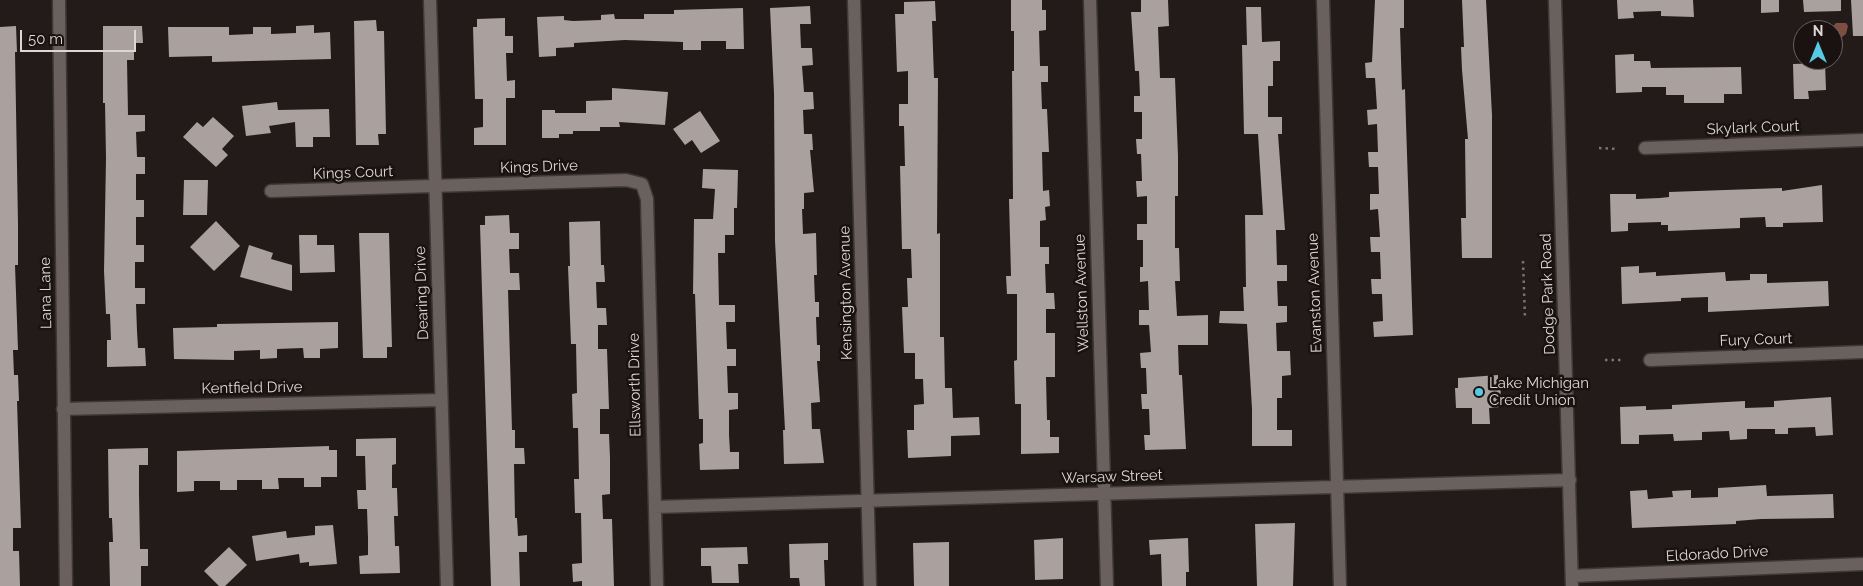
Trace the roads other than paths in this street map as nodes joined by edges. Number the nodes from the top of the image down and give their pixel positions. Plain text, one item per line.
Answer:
1 (59, 0) edge
2 (430, 0) edge
3 (854, 0) edge
4 (1090, 0) edge
5 (1322, 0) edge
6 (1555, 0) edge
7 (1863, 140) edge
8 (1645, 148) dead end
9 (642, 184) joint
10 (435, 187) junction
11 (271, 191) dead end
12 (1863, 352) edge
13 (1650, 360) dead end
14 (441, 400) junction
15 (64, 408) junction
16 (1570, 480) junction
17 (1337, 487) junction
18 (1104, 493) junction
19 (868, 501) junction
20 (655, 507) junction
21 (1863, 564) edge
22 (1572, 581) edge
23 (66, 586) edge
24 (446, 586) edge
25 (657, 586) edge
26 (870, 586) edge
27 (1106, 586) edge
28 (1340, 586) edge

1 - 15 street, Lana Lane
2 - 10 street, Dearing Drive
3 - 19 street, Kensington Avenue
4 - 18 street, Wellston Avenue
5 - 17 street, Evanston Avenue
6 - 16 street, Dodge Park Road
7 - 8 street, Skylark Court
9 - 10 street, Kings Drive
9 - 20 street, Ellsworth Drive
10 - 11 street, Kings Court
10 - 14 street, Dearing Drive
12 - 13 street, Fury Court
14 - 15 street, Kentfield Drive
14 - 24 street, Dearing Drive
15 - 23 street, Lana Lane
16 - 17 street, Warsaw Street
16 - 22 street, Dodge Park Road
17 - 18 street, Warsaw Street
17 - 28 street, Evanston Avenue
18 - 19 street, Warsaw Street
18 - 27 street, Wellston Avenue
19 - 20 street, Warsaw Street
19 - 26 street, Kensington Avenue
20 - 25 street, Ellsworth Drive
21 - 22 street, Eldorado Drive

